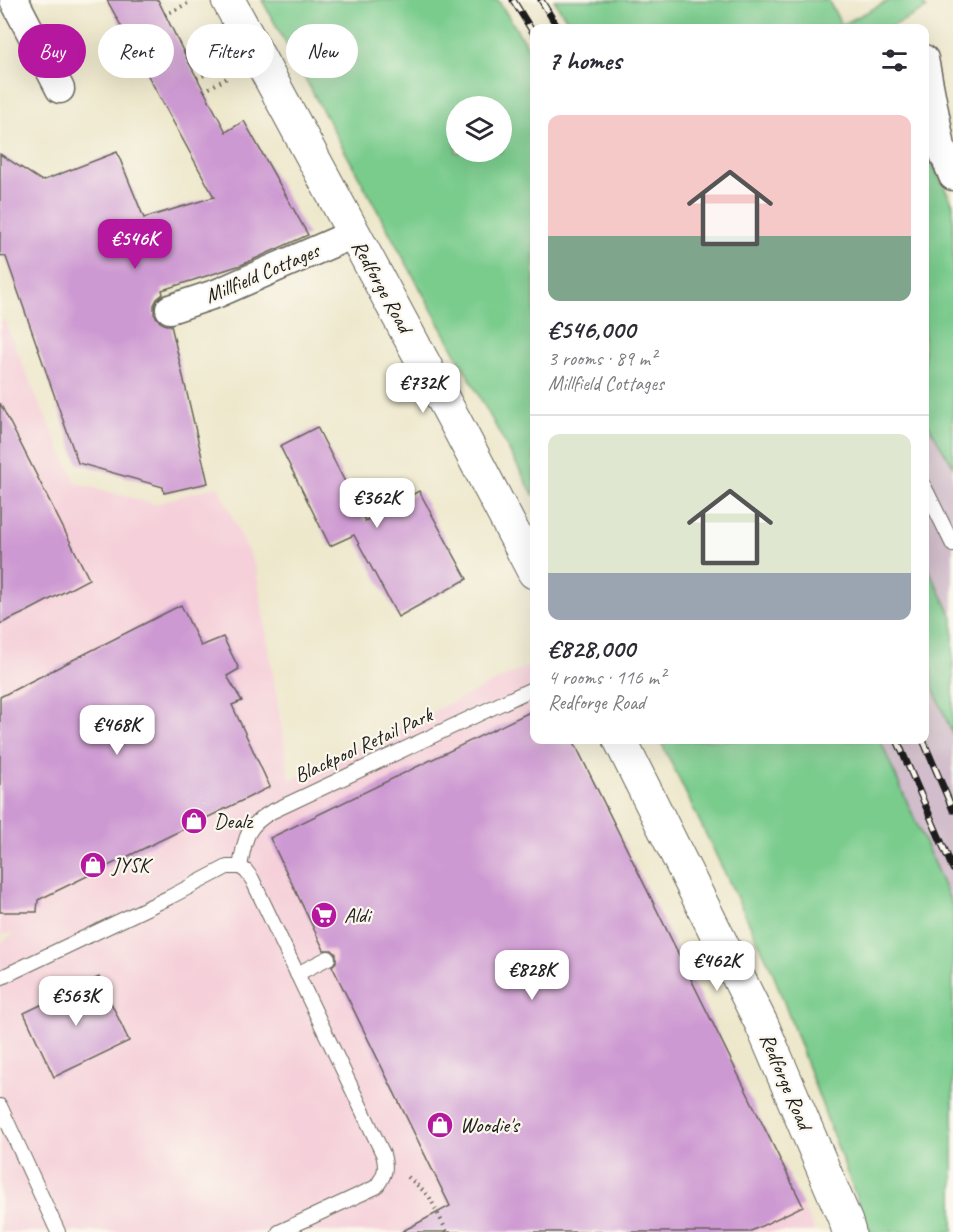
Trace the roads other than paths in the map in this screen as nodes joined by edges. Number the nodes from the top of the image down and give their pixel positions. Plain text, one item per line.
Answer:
1 (14, 0) edge
2 (228, 0) edge
3 (929, 85) edge
4 (60, 89) dead end
5 (953, 176) edge
6 (353, 234) junction
7 (170, 309) dead end
8 (929, 496) edge
9 (953, 546) edge
10 (530, 564) edge
11 (530, 690) edge
12 (622, 744) edge
13 (240, 867) junction
14 (328, 958) dead end
15 (297, 974) junction
16 (0, 978) edge
17 (0, 1106) edge
18 (58, 1232) edge
19 (279, 1232) edge
20 (849, 1232) edge

1 - 4 street
2 - 6 street, Redforge Road
3 - 5 street
6 - 7 street, Millfield Cottages
6 - 10 street, Redforge Road
8 - 9 lane
11 - 13 lane, Blackpool Retail Park
12 - 20 street, Redforge Road
13 - 15 lane
13 - 16 lane
14 - 15 lane
15 - 19 lane
17 - 18 lane

